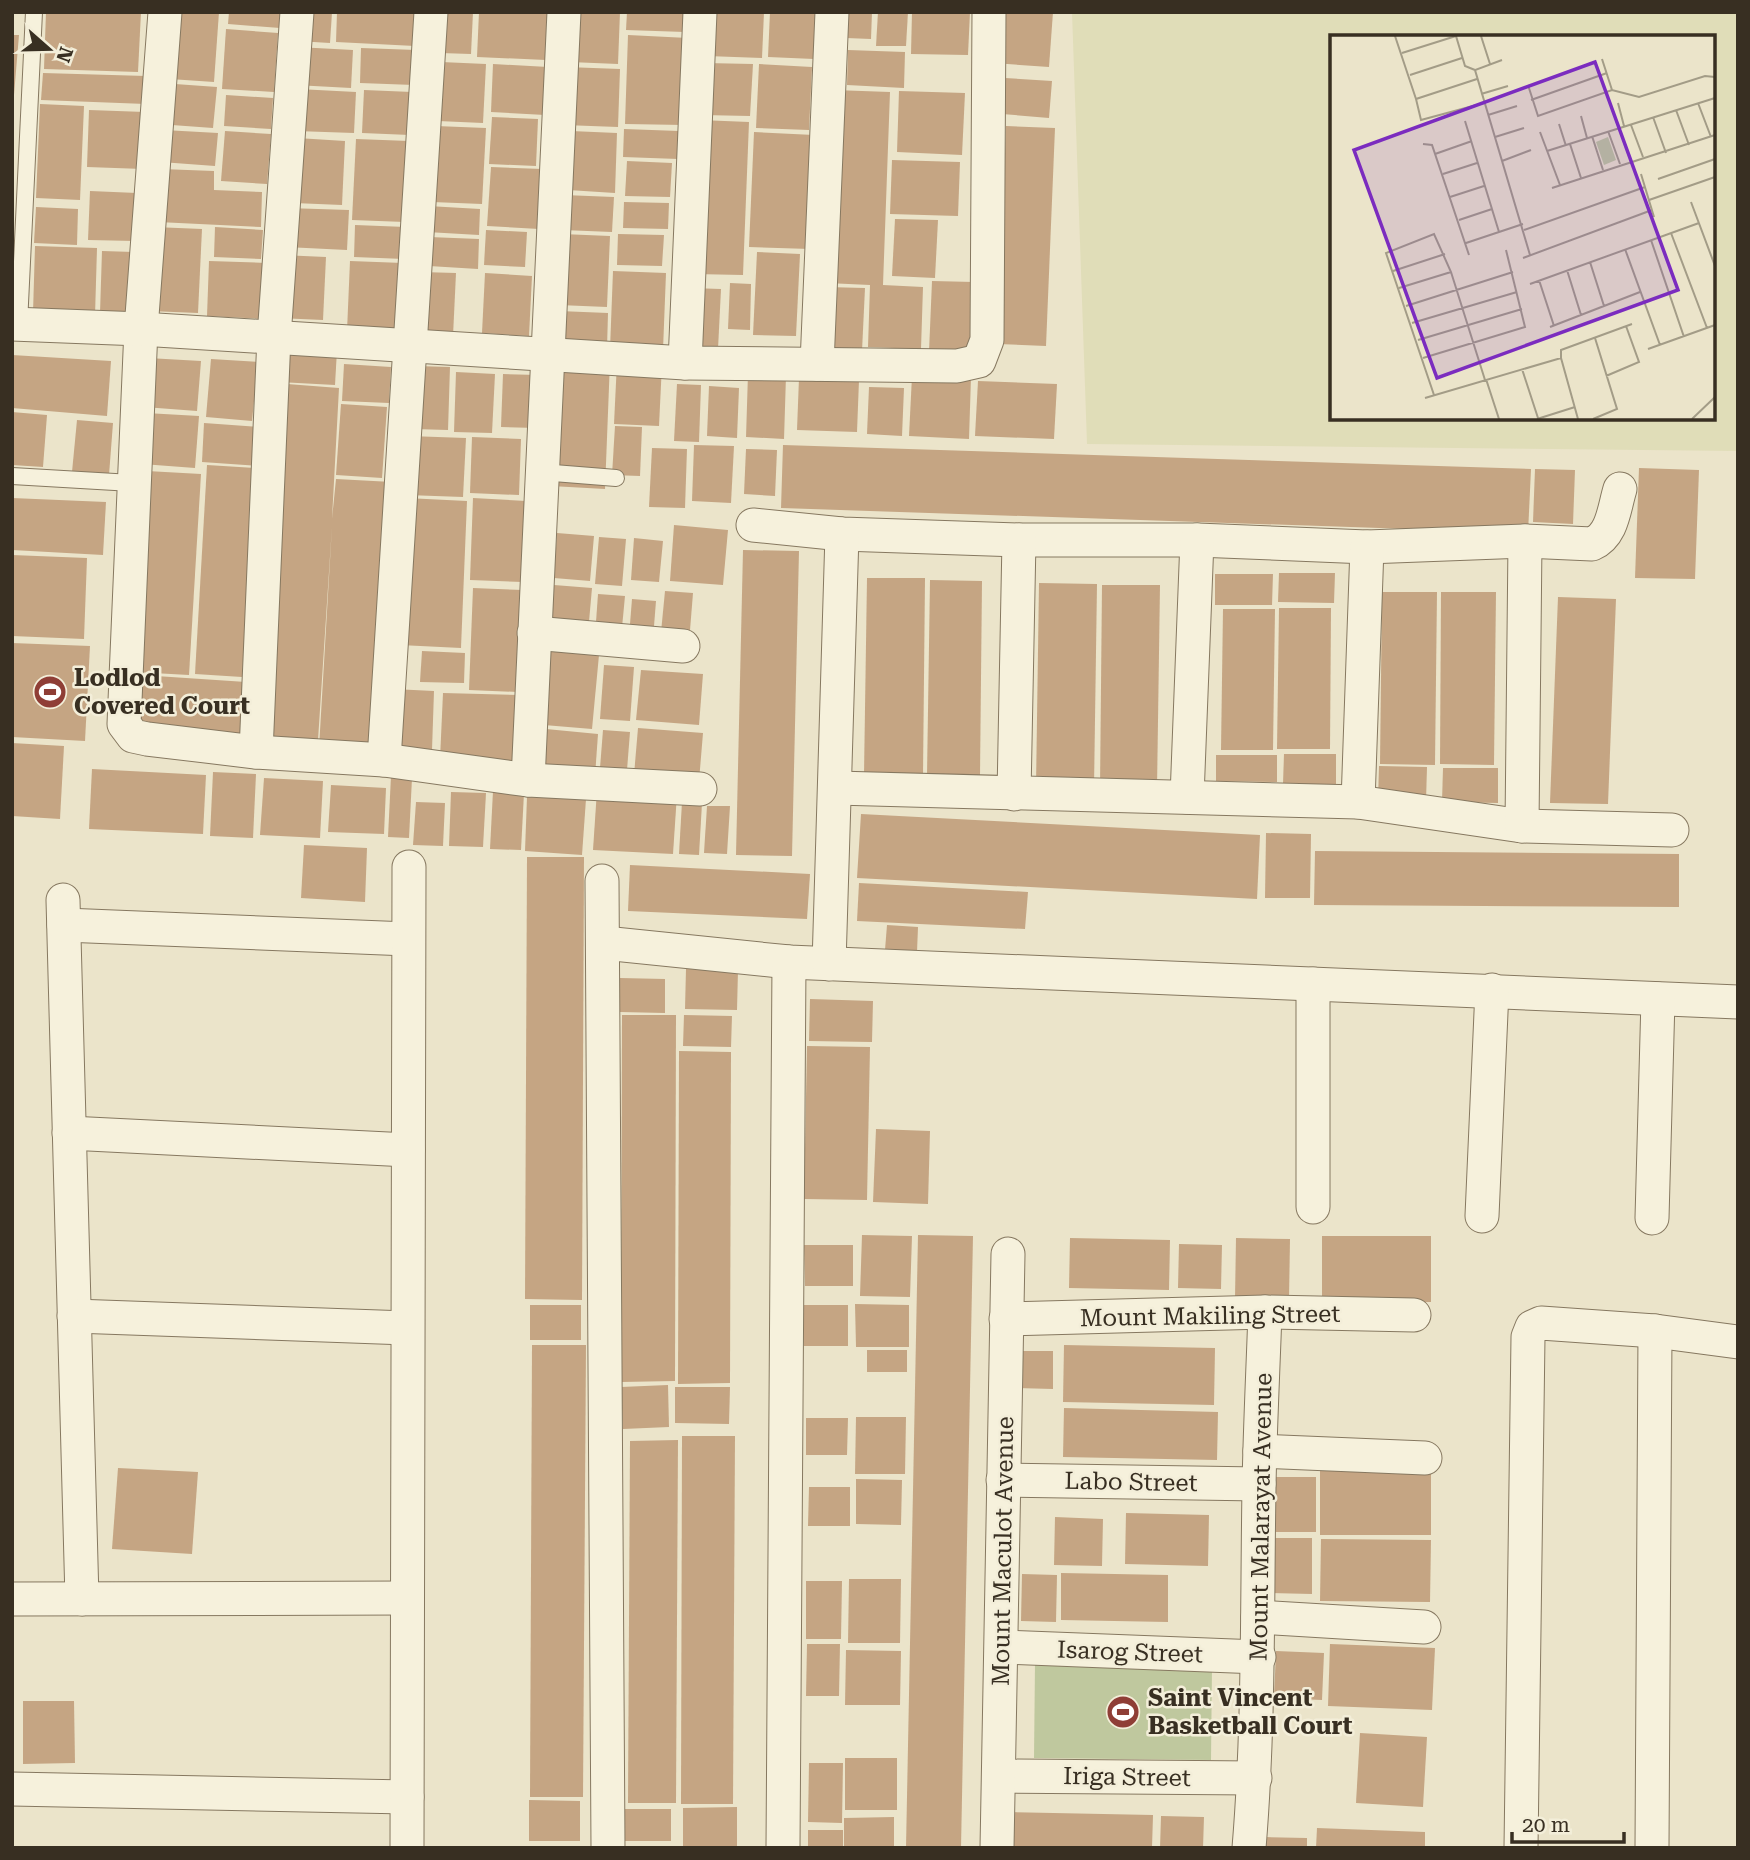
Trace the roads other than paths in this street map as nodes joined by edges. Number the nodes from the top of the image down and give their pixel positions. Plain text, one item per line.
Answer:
1 (34, 12) edge
2 (165, 12) edge
3 (297, 12) edge
4 (431, 12) edge
5 (564, 12) edge
6 (700, 12) edge
7 (832, 12) edge
8 (989, 12) edge
9 (16, 324) edge
10 (141, 329) junction
11 (274, 337) junction
12 (409, 346) junction
13 (547, 355) junction
14 (685, 363) junction
15 (817, 364) junction
16 (541, 472) junction
17 (12, 476) edge
18 (617, 478) dead end
19 (132, 483) junction
20 (1620, 489) dead end
21 (753, 525) dead end
22 (842, 534) junction
23 (1020, 540) junction
24 (1197, 540) junction
25 (1525, 541) junction
26 (1367, 547) junction
27 (534, 634) junction
28 (683, 646) dead end
29 (256, 752) junction
30 (383, 760) junction
31 (528, 780) junction
32 (836, 788) junction
33 (700, 789) dead end
34 (1014, 794) junction
35 (1187, 797) junction
36 (1358, 802) junction
37 (1522, 826) junction
38 (1672, 830) dead end
39 (409, 867) dead end
40 (602, 881) dead end
41 (408, 939) junction
42 (604, 943) junction
43 (789, 962) junction
44 (829, 964) junction
45 (1313, 984) junction
46 (1492, 990) junction
47 (1658, 999) junction
48 (1738, 1002) edge
49 (69, 1133) junction
50 (408, 1150) junction
51 (1313, 1207) dead end
52 (1482, 1216) dead end
53 (1652, 1217) dead end
54 (1008, 1254) dead end
55 (1265, 1312) junction
56 (1414, 1315) dead end
57 (74, 1316) junction
58 (1006, 1319) junction
59 (407, 1328) junction
60 (1655, 1331) junction
61 (1738, 1342) edge
62 (1260, 1451) junction
63 (1425, 1458) dead end
64 (1003, 1480) junction
65 (1259, 1485) junction
66 (407, 1598) junction
67 (12, 1599) edge
68 (82, 1599) junction
69 (1258, 1617) junction
70 (1424, 1627) dead end
71 (1002, 1647) junction
72 (1259, 1657) junction
73 (1000, 1776) junction
74 (1255, 1778) junction
75 (12, 1789) edge
76 (407, 1797) junction
77 (407, 1848) edge
78 (608, 1848) edge
79 (783, 1848) edge
80 (997, 1848) edge
81 (1249, 1848) edge
82 (1521, 1848) edge
83 (1652, 1848) edge

1 - 9 lane
2 - 10 street
3 - 11 street
4 - 12 street
5 - 13 street
6 - 14 street
7 - 15 street
8 - 15 street
9 - 10 street
10 - 11 street
10 - 19 street
11 - 12 street
11 - 29 street
12 - 13 street
12 - 30 street
13 - 14 street
13 - 16 street
14 - 15 street
16 - 18 lane
16 - 27 street
17 - 19 lane
19 - 29 street
20 - 25 street
21 - 22 street
22 - 23 street
22 - 32 street
23 - 24 street
23 - 34 street
24 - 26 street
24 - 35 street
25 - 26 street
25 - 37 street
26 - 36 street
27 - 28 street
27 - 31 street
29 - 30 street
30 - 31 street
31 - 33 street
32 - 34 street
32 - 44 street
34 - 35 street
35 - 36 street
36 - 37 street
37 - 38 street
39 - 41 street
40 - 42 street
41 - 49 street
41 - 50 street
42 - 43 street
42 - 78 street
43 - 44 street
43 - 79 street
44 - 45 street
45 - 46 street
45 - 51 street
46 - 47 street
46 - 52 street
47 - 48 street
47 - 53 street
49 - 50 street
49 - 57 street
50 - 59 street
54 - 58 street, Mount Maculot Avenue
55 - 56 street, Mount Makiling Street
55 - 58 street, Mount Makiling Street
55 - 62 street, Mount Malarayat Avenue
57 - 59 street
57 - 68 street
58 - 64 street, Mount Maculot Avenue
59 - 66 street
60 - 61 street
60 - 82 street
60 - 83 street
62 - 63 street
62 - 65 street, Mount Malarayat Avenue
64 - 65 street, Labo Street
64 - 71 street, Mount Maculot Avenue
65 - 69 street, Mount Malarayat Avenue
66 - 68 street
66 - 76 street
67 - 68 street
69 - 70 street
69 - 72 street, Mount Malarayat Avenue
71 - 72 street, Isarog Street
71 - 73 street, Mount Maculot Avenue
72 - 74 street, Mount Malarayat Avenue
73 - 74 street, Iriga Street
73 - 80 street, Mount Maculot Avenue
74 - 81 street, Mount Malarayat Avenue
75 - 76 street
76 - 77 street

